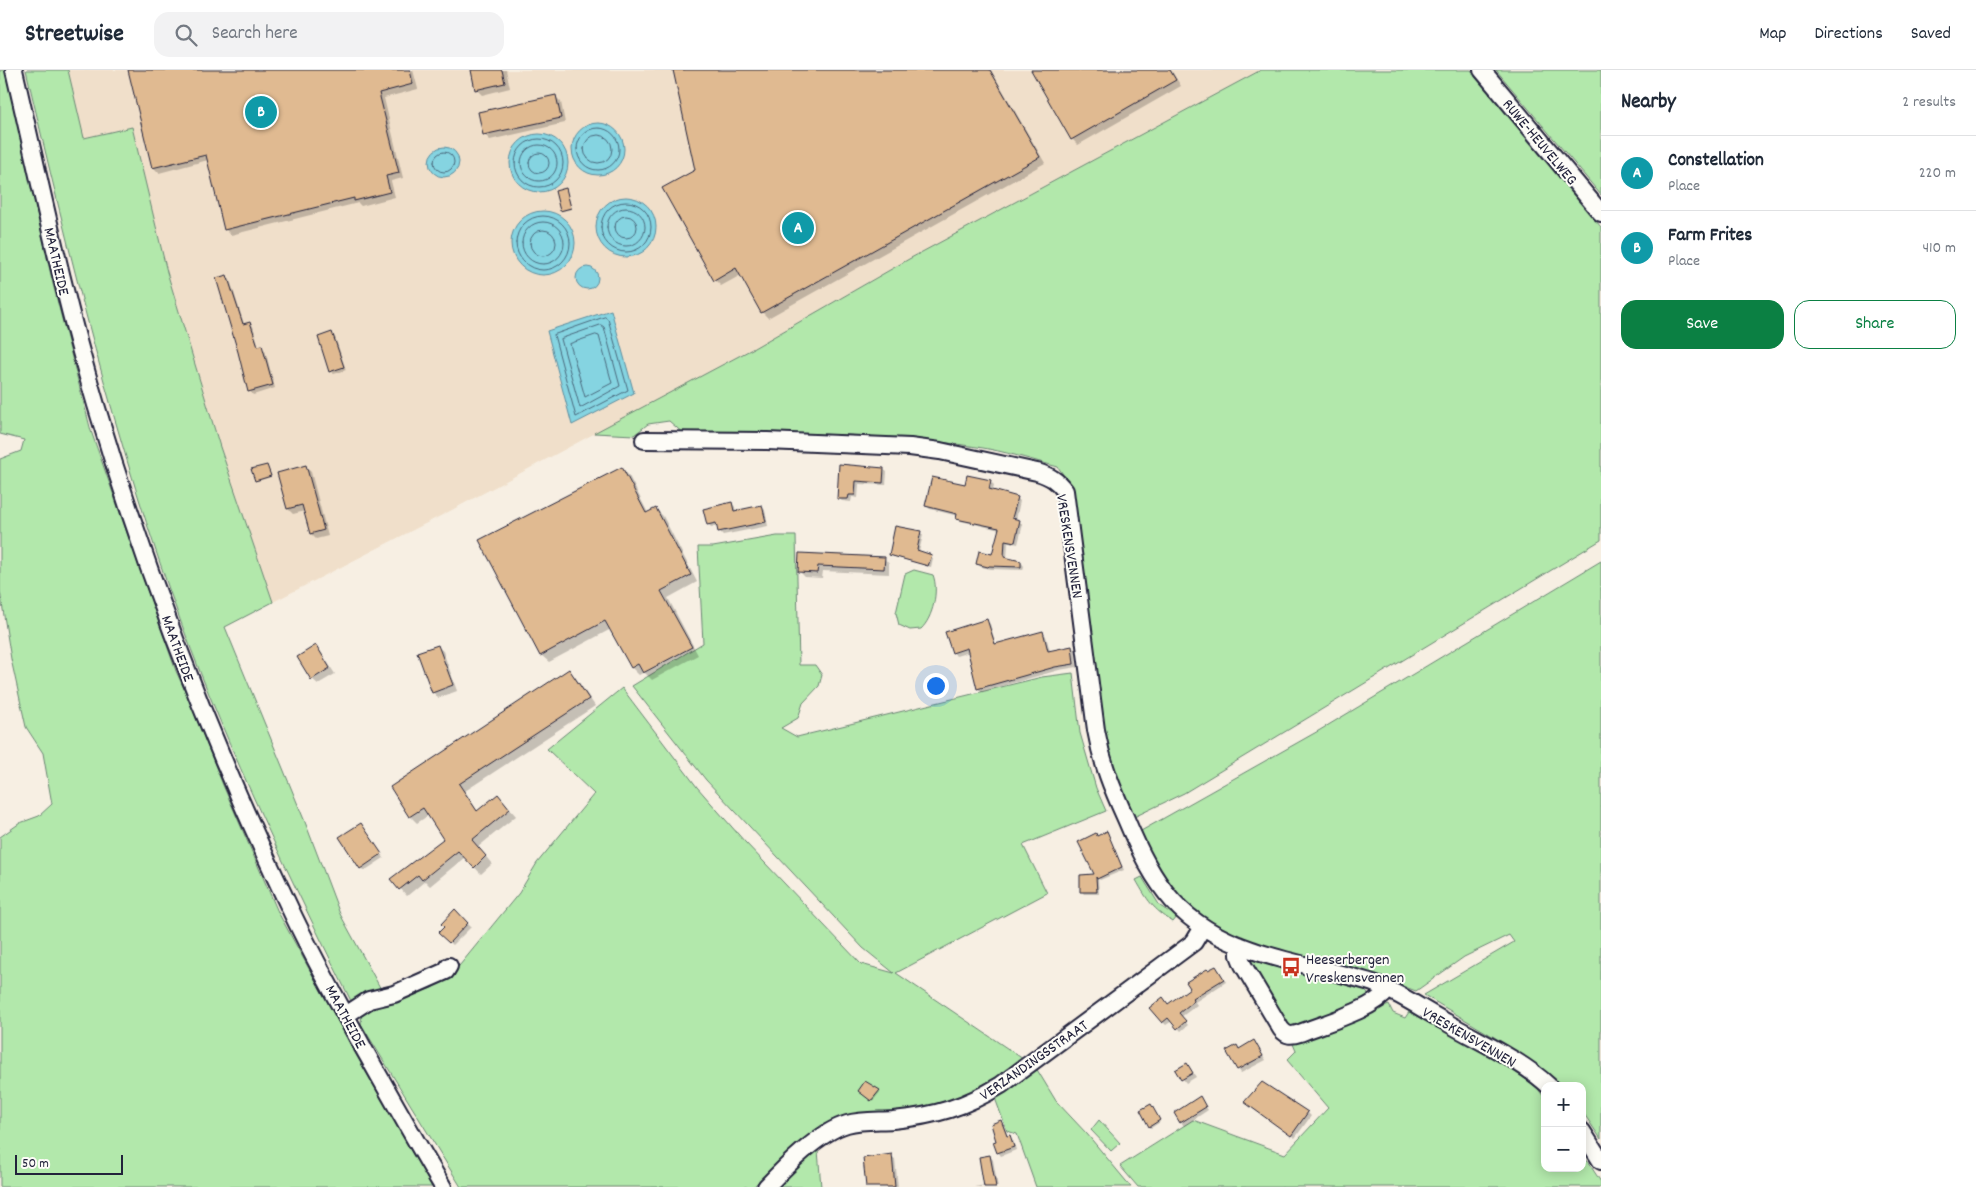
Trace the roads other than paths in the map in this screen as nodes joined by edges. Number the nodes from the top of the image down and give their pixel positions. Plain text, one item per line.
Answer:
1 (14, 70) edge
2 (1482, 70) edge
3 (1601, 213) edge
4 (644, 440) dead end
5 (1203, 927) junction
6 (1239, 945) junction
7 (449, 966) dead end
8 (1388, 990) junction
9 (346, 1015) junction
10 (1543, 1082) edge
11 (1586, 1137) edge
12 (1601, 1161) edge
13 (444, 1187) edge
14 (766, 1187) edge

1 - 9 street, MAATHEIDE
2 - 3 street, RUWE-HEUVELWEG
4 - 5 street, VRESKENSVENNEN
5 - 6 street, VRESKENSVENNEN
5 - 14 street, VERZANDINGSSTRAAT
6 - 8 street, VRESKENSVENNEN
6 - 8 street
7 - 9 street
8 - 10 street, VRESKENSVENNEN
9 - 13 street, MAATHEIDE
11 - 12 street

